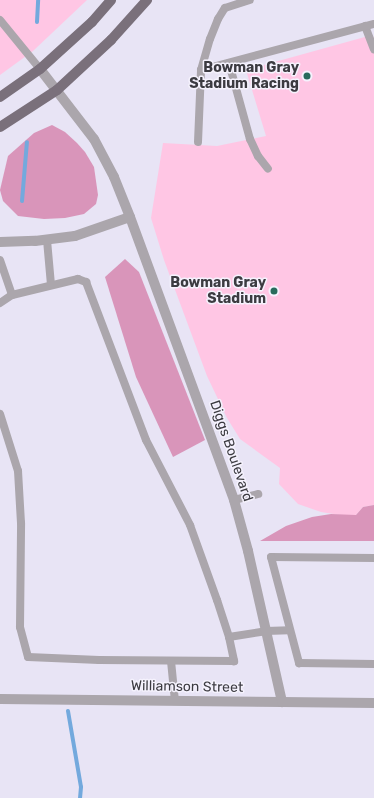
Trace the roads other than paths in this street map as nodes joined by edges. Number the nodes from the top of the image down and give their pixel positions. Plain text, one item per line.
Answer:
1 (111, 0) edge
2 (147, 0) edge
3 (250, 0) edge
4 (0, 20) edge
5 (371, 23) edge
6 (374, 49) edge
7 (229, 63) junction
8 (40, 69) junction
9 (201, 70) junction
10 (57, 90) junction
11 (0, 97) edge
12 (0, 127) edge
13 (198, 142) dead end
14 (268, 169) dead end
15 (130, 217) junction
16 (47, 240) junction
17 (0, 242) edge
18 (0, 260) edge
19 (51, 285) junction
20 (12, 294) junction
21 (0, 303) edge
22 (0, 414) edge
23 (258, 494) dead end
24 (234, 500) junction
25 (374, 558) edge
26 (289, 630) junction
27 (266, 631) junction
28 (229, 637) junction
29 (171, 661) junction
30 (374, 664) edge
31 (0, 699) edge
32 (176, 701) junction
33 (282, 702) junction
34 (374, 703) edge

1 - 8 main road
2 - 10 main road
3 - 9 lane
4 - 8 lane
5 - 6 lane
5 - 7 lane
7 - 9 lane
7 - 14 lane
8 - 10 street, Diggs Boulevard
8 - 11 main road
9 - 13 lane
10 - 12 main road
10 - 15 street, Diggs Boulevard
15 - 16 street
15 - 24 street, Diggs Boulevard
16 - 17 street
16 - 19 lane
18 - 20 lane
19 - 20 lane
19 - 28 lane
20 - 21 lane
22 - 29 lane
23 - 24 lane
24 - 27 street, Diggs Boulevard
25 - 26 lane
26 - 27 lane
26 - 30 lane
27 - 28 lane
27 - 33 street, Diggs Boulevard
28 - 29 lane
29 - 32 lane
31 - 32 street, Williamson Street
32 - 33 street, Williamson Street
33 - 34 street, Williamson Street

